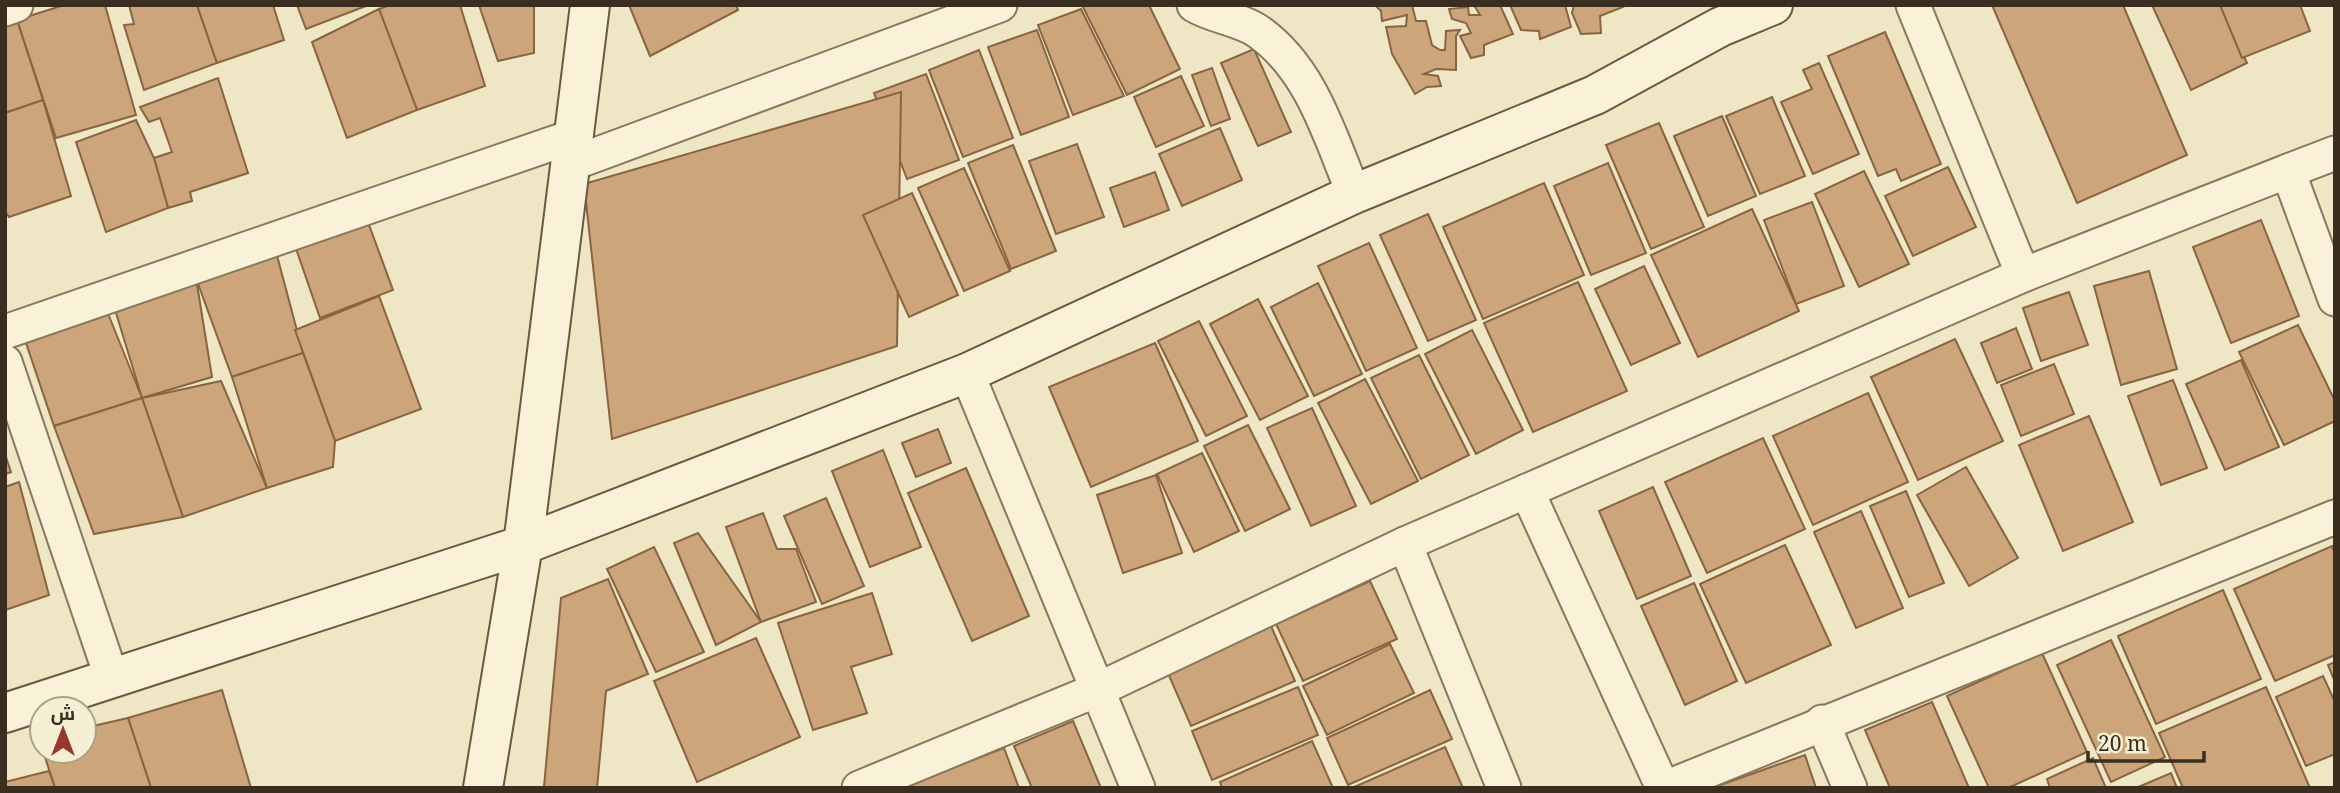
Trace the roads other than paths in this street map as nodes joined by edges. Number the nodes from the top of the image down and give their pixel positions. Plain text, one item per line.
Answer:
1 (16, 5) edge
2 (590, 5) edge
3 (1000, 5) edge
4 (1194, 5) edge
5 (1773, 5) edge
6 (1913, 5) edge
7 (5, 9) edge
8 (572, 150) junction
9 (2335, 153) edge
10 (2288, 170) junction
11 (1354, 194) junction
12 (2022, 275) junction
13 (2335, 299) edge
14 (5, 332) edge
15 (5, 362) edge
16 (967, 373) junction
17 (1527, 491) junction
18 (2335, 517) edge
19 (1405, 544) junction
20 (523, 545) junction
21 (112, 680) junction
22 (1097, 690) junction
23 (5, 713) edge
24 (1822, 722) junction
25 (483, 788) edge
26 (859, 788) edge
27 (1138, 788) edge
28 (1504, 788) edge
29 (1664, 788) edge
30 (1850, 788) edge

1 - 7 street
2 - 8 street
3 - 8 street
4 - 11 street
5 - 11 street
6 - 12 street
8 - 14 street
8 - 20 street
9 - 10 street
10 - 12 street
10 - 13 street
11 - 16 street
12 - 17 street
15 - 21 street
16 - 20 street
16 - 22 street
17 - 19 street
17 - 29 street
18 - 24 street
19 - 22 street
19 - 28 street
20 - 21 street
20 - 25 street
21 - 23 street
22 - 26 street
22 - 27 street
24 - 29 street
24 - 30 street

